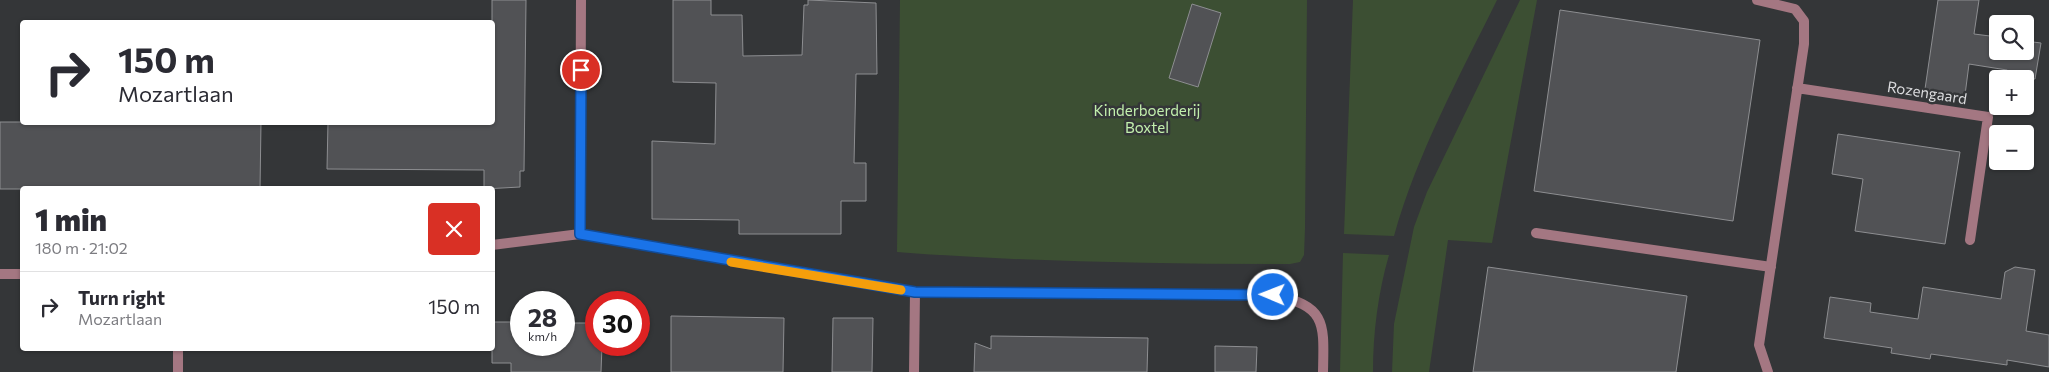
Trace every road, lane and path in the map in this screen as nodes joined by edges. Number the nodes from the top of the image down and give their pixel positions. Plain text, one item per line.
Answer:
1 (581, 0) edge
2 (1757, 0) edge
3 (1797, 88) junction
4 (1536, 233) dead end
5 (580, 234) junction
6 (1970, 240) dead end
7 (495, 245) edge
8 (1771, 267) junction
9 (0, 274) edge
10 (20, 274) edge
11 (915, 292) junction
12 (178, 351) edge
13 (178, 372) edge
14 (914, 372) edge
15 (1323, 372) edge
16 (1768, 372) edge

1 - 5 street
2 - 3 street
3 - 6 street, Rozengaard
3 - 8 street
4 - 8 street
5 - 7 street
5 - 11 street
8 - 16 street
9 - 10 street
11 - 14 street
11 - 15 street
12 - 13 street

